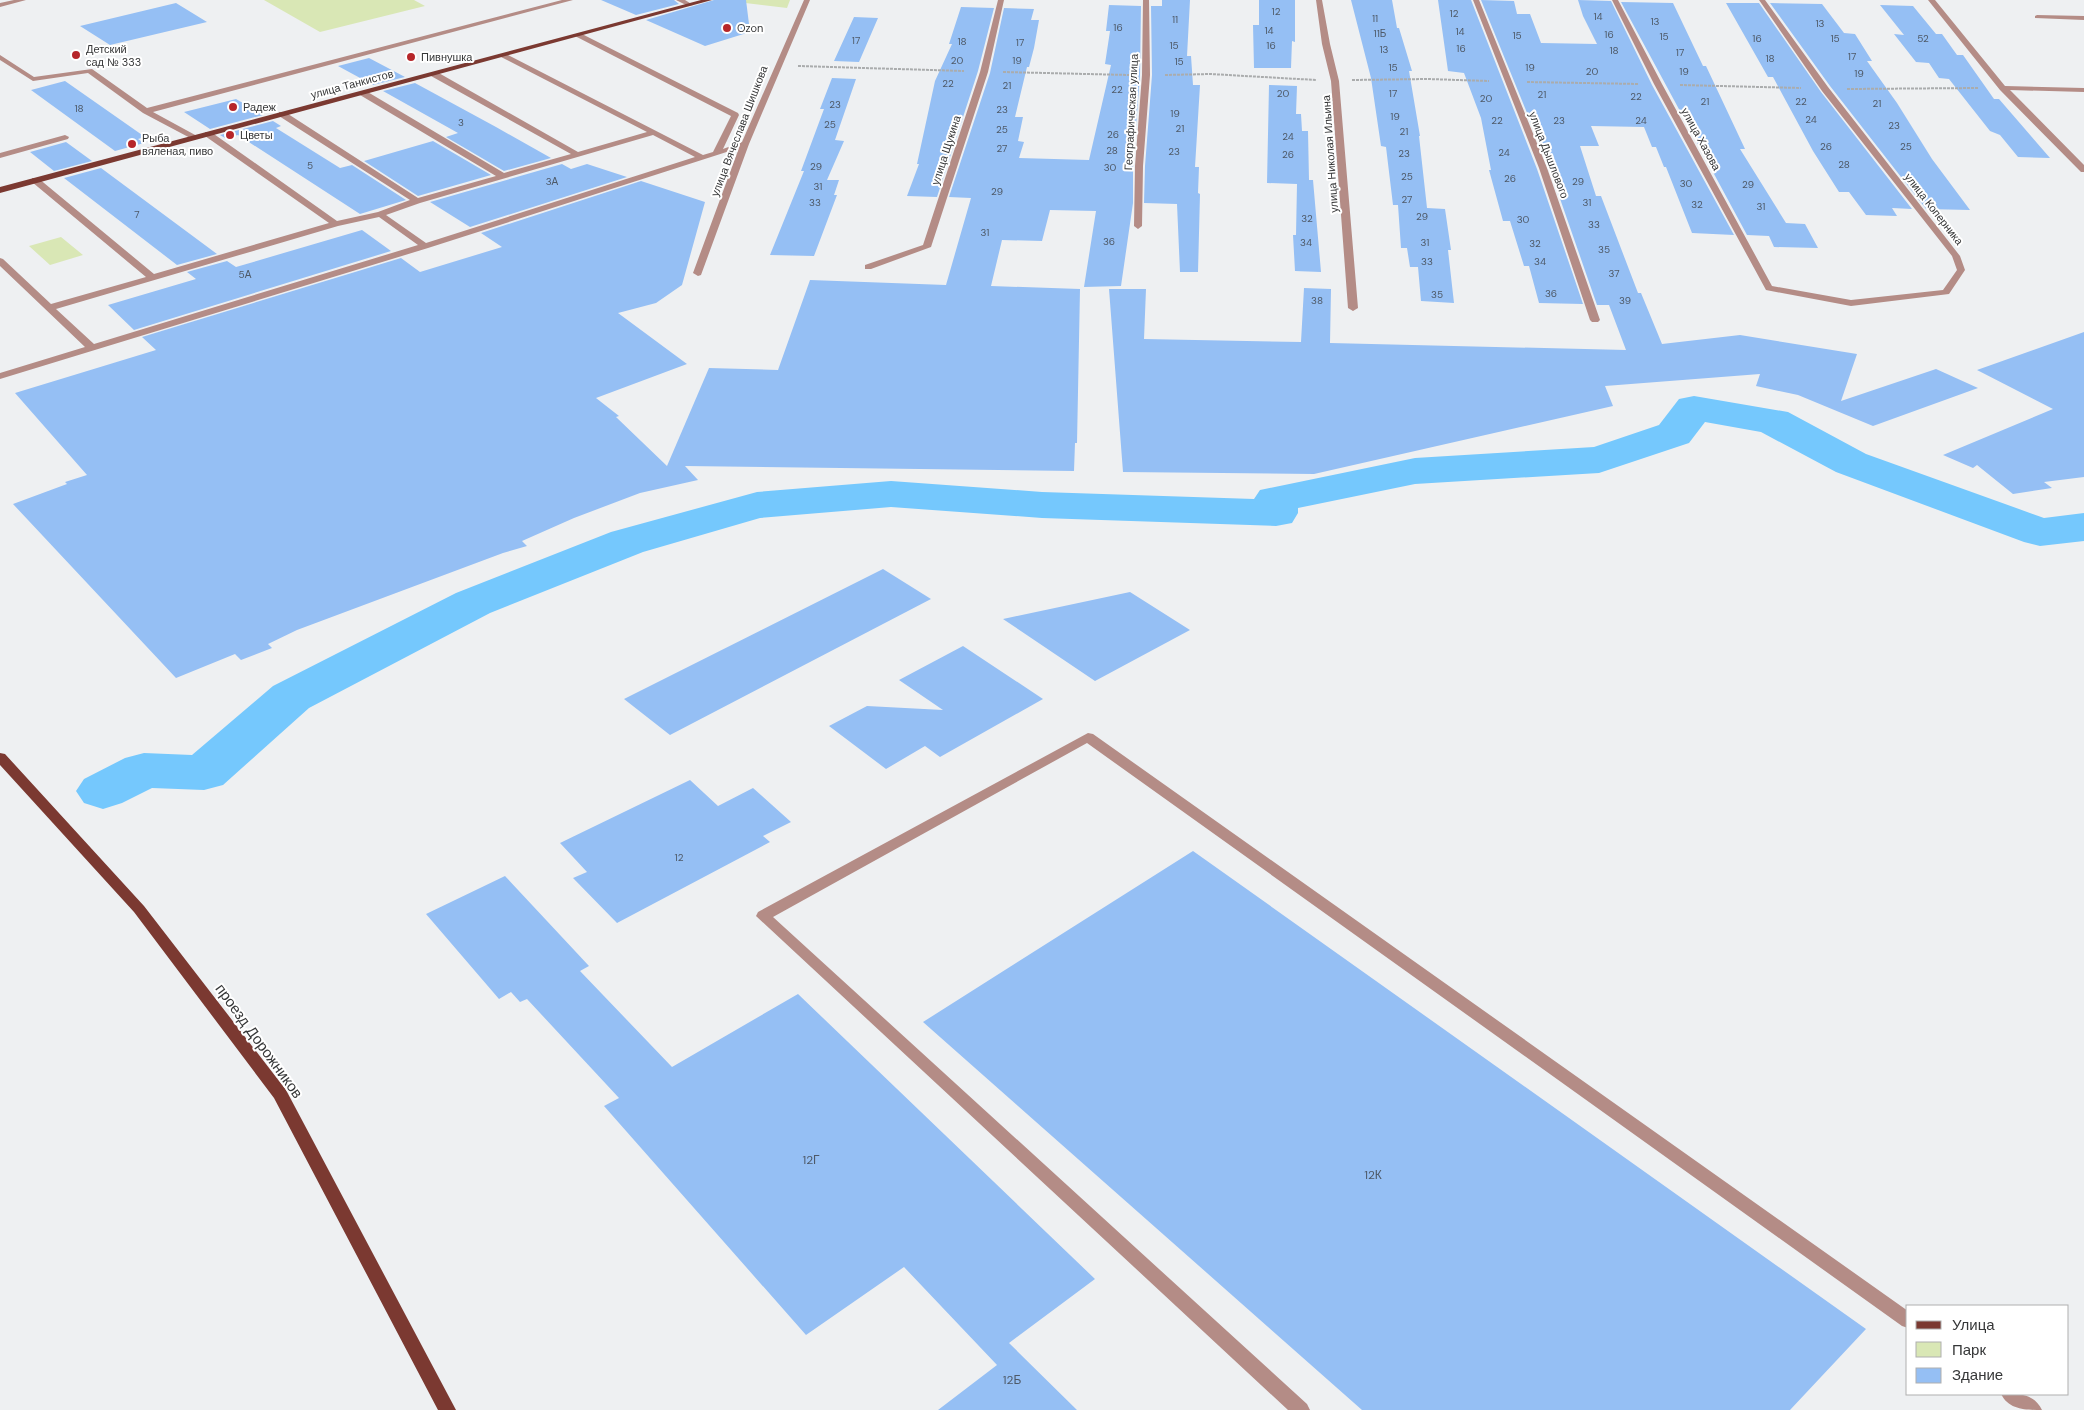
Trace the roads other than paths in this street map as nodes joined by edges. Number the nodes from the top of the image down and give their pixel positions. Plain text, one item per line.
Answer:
1 (23, 0) edge
2 (570, 0) edge
3 (679, 0) edge
4 (709, 0) edge
5 (807, 0) edge
6 (1001, 0) edge
7 (1146, 0) edge
8 (1319, 0) edge
9 (1476, 0) edge
10 (1615, 0) edge
11 (1762, 0) edge
12 (1931, 0) edge
13 (0, 5) edge
14 (690, 5) junction
15 (2037, 17) dead end
16 (2084, 18) edge
17 (577, 35) junction
18 (504, 55) junction
19 (0, 57) edge
20 (434, 74) junction
21 (2003, 88) junction
22 (2084, 90) edge
23 (363, 93) junction
24 (146, 111) junction
25 (282, 114) junction
26 (653, 133) junction
27 (208, 134) junction
28 (65, 137) dead end
29 (194, 138) junction
30 (745, 144) junction
31 (717, 152) junction
32 (576, 154) junction
33 (0, 156) edge
34 (701, 157) junction
35 (2084, 170) edge
36 (503, 176) junction
37 (35, 180) junction
38 (0, 190) edge
39 (417, 201) junction
40 (380, 214) junction
41 (336, 224) junction
42 (1138, 226) dead end
43 (425, 246) junction
44 (0, 262) edge
45 (868, 267) dead end
46 (698, 273) dead end
47 (152, 277) junction
48 (1769, 288) joint
49 (49, 308) junction
50 (1353, 308) dead end
51 (1595, 320) dead end
52 (92, 348) junction
53 (0, 376) edge
54 (0, 757) edge
55 (1906, 1320) edge
56 (2011, 1395) edge
57 (447, 1410) edge
58 (1301, 1410) edge
59 (2033, 1410) edge

1 - 13 street
2 - 24 street
3 - 14 street
4 - 14 main road, улица Танкистов
5 - 30 street, улица Вячеслава Шишкова
6 - 45 street, улица Щукина
7 - 42 street, Географическая улица
8 - 50 street, улица Николая Ильина
9 - 51 street, улица Дышлового
10 - 48 street, улица Хазова
11 - 48 street, улица Коперника
12 - 21 street
14 - 17 main road, улица Танкистов
15 - 16 street
17 - 18 main road, улица Танкистов
17 - 31 street
18 - 20 main road, улица Танкистов
18 - 26 street
19 - 24 street
20 - 23 main road, улица Танкистов
20 - 32 street
21 - 22 street
21 - 35 street
23 - 25 main road, улица Танкистов
23 - 36 street
24 - 29 street
25 - 27 main road, улица Танкистов
25 - 39 street
26 - 32 street
26 - 34 street
27 - 29 main road, улица Танкистов
27 - 41 street
28 - 33 street
29 - 37 main road, улица Танкистов
30 - 31 street
30 - 46 street, улица Вячеслава Шишкова
31 - 34 street
32 - 36 street
34 - 43 street
36 - 39 street
37 - 38 main road, улица Танкистов
37 - 47 street
39 - 40 street
40 - 41 street
40 - 43 street
41 - 47 street
43 - 52 street
44 - 49 street
47 - 49 street
49 - 52 street
52 - 53 street
54 - 57 main road, проезд Дорожников
55 - 58 street
56 - 59 street

